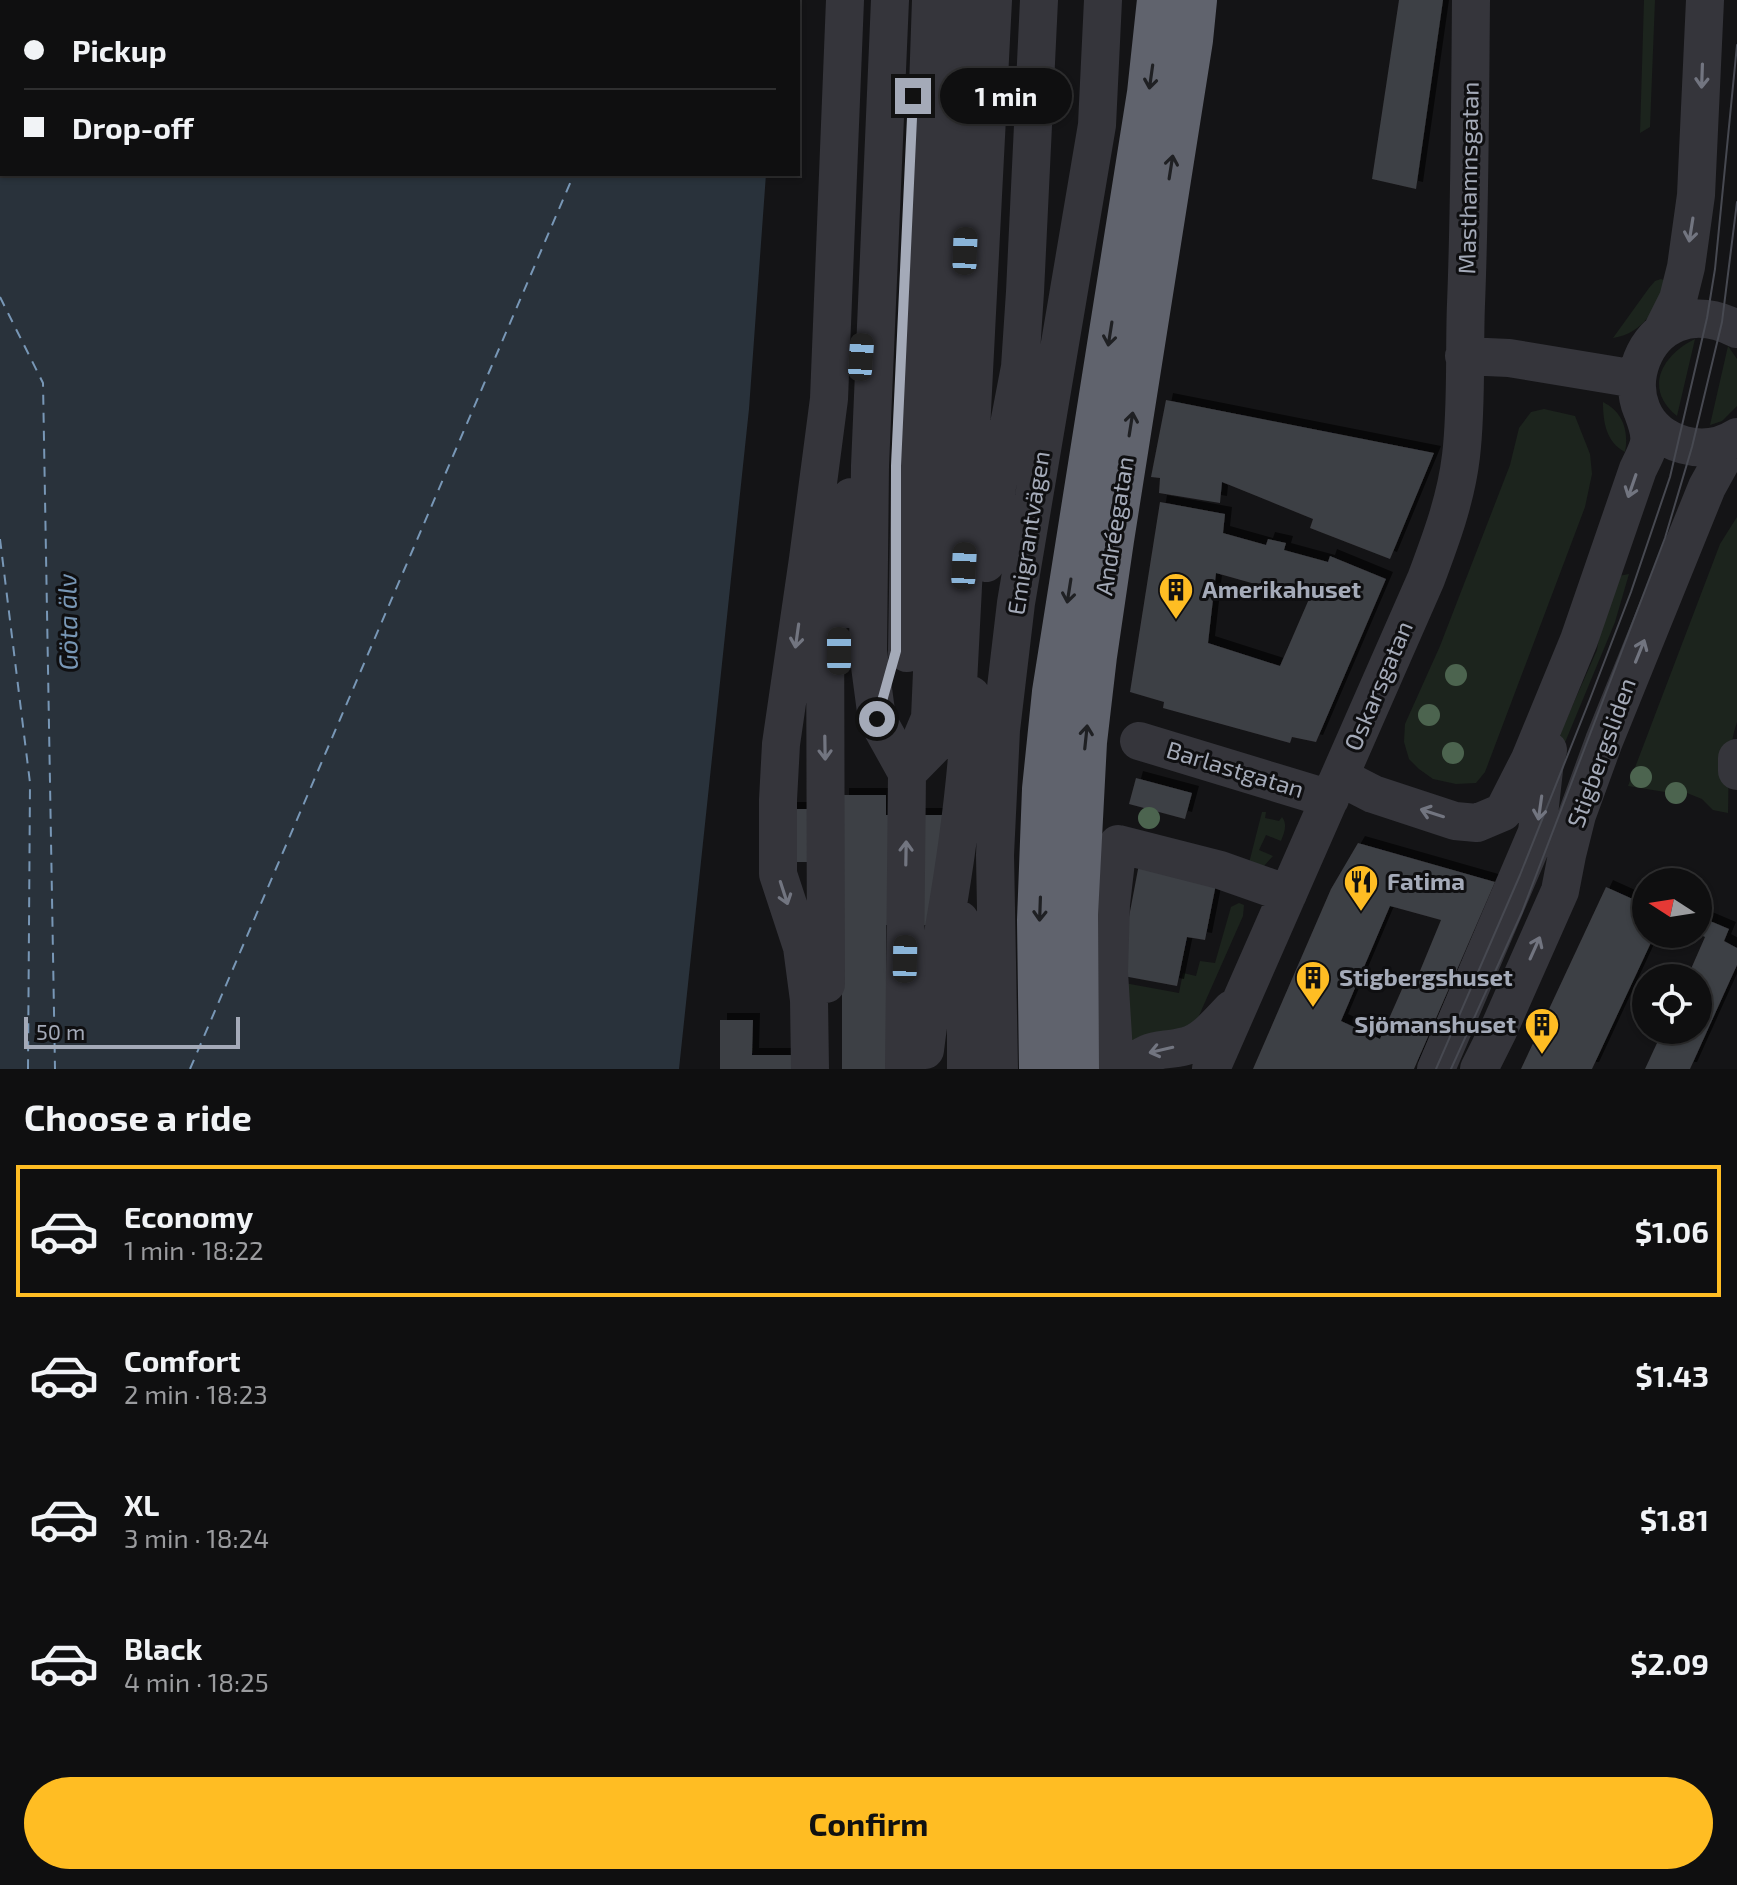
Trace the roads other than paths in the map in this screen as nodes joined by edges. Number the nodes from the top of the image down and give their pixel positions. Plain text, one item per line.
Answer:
1 (828, 0) edge
2 (845, 0) edge
3 (861, 0) edge
4 (877, 0) edge
5 (890, 0) edge
6 (904, 0) edge
7 (917, 0) edge
8 (931, 0) edge
9 (945, 0) edge
10 (961, 0) edge
11 (975, 0) edge
12 (993, 0) edge
13 (1008, 0) edge
14 (1025, 0) edge
15 (1039, 0) edge
16 (1103, 0) edge
17 (1159, 0) edge
18 (1195, 0) edge
19 (1471, 0) edge
20 (1705, 0) edge
21 (1737, 329) edge
22 (1662, 331) junction
23 (1464, 356) junction
24 (1640, 396) junction
25 (1735, 438) edge
26 (997, 487) junction
27 (808, 559) junction
28 (1588, 618) junction
29 (974, 643) junction
30 (867, 651) junction
31 (922, 718) junction
32 (1139, 741) dead end
33 (1737, 758) edge
34 (1737, 771) edge
35 (907, 773) junction
36 (1335, 788) junction
37 (1503, 812) joint
38 (959, 821) junction
39 (1288, 894) junction
40 (932, 994) junction
41 (1239, 1002) junction
42 (1070, 1064) edge
43 (810, 1069) edge
44 (825, 1069) edge
45 (904, 1069) edge
46 (923, 1069) edge
47 (951, 1069) edge
48 (966, 1069) edge
49 (999, 1069) edge
50 (1127, 1069) edge
51 (1211, 1069) edge
52 (1436, 1069) edge
53 (1479, 1069) edge

1 - 27 street
2 - 27 street
3 -> 44 street
4 - 30 street
5 - 30 street
6 - 30 street
7 - 30 street
8 - 31 street
9 - 31 street
10 - 31 street
11 - 31 street
12 - 31 street
13 - 29 street
14 - 26 street
15 - 26 street
16 - 49 street, Emigrantvägen
17 -> 42 highway, Andréegatan
42 -> 18 highway, Andréegatan
19 - 23 street, Masthamnsgatan
20 -> 22 street, Stigbergsliden
21 - 22 street
22 - 24 street, Stigbergsliden
23 - 24 street
23 - 36 street, Oskarsgatan
24 - 25 street, Stigbergsliden
24 -> 28 street, Stigbergsliden
53 -> 25 street, Stigbergsliden
26 - 29 street
27 -> 43 street
28 - 37 street, Stigbergsliden
28 -> 52 street, Stigbergsliden
29 - 38 street
30 - 31 street
31 - 35 street
31 - 35 street
32 - 36 street, Barlastgatan
33 - 34 street
45 -> 35 street
37 -> 36 street, Barlastgatan
36 - 39 street, Oskarsgatan
38 - 40 street
38 - 48 street
39 - 41 street, Oskarsgatan
39 - 42 street
40 - 46 street
40 - 47 street
41 -> 50 street, Oskarsgatan
41 - 51 street, Oskarsgatan

